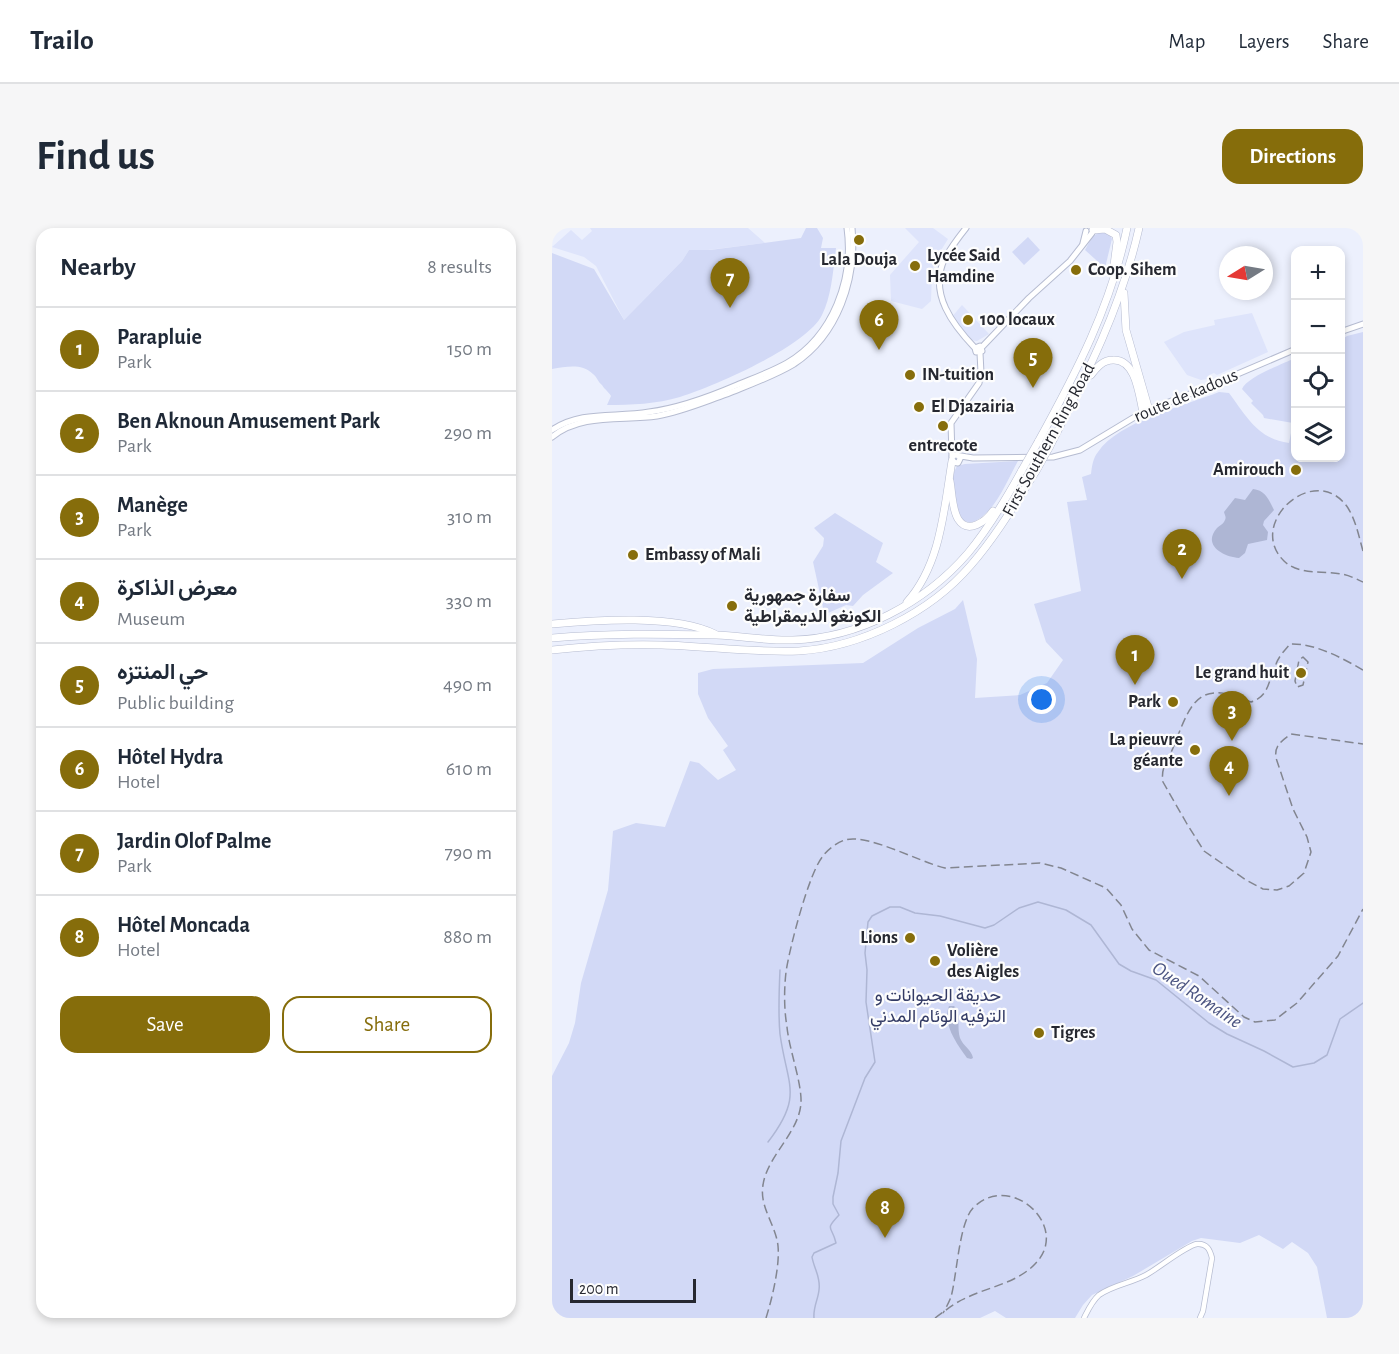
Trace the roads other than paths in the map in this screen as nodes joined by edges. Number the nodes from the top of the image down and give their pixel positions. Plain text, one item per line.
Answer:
1 (847, 228) edge
2 (852, 228) edge
3 (966, 228) edge
4 (1127, 228) edge
5 (1138, 228) edge
6 (1090, 230) edge
7 (1130, 260) junction
8 (1114, 276) junction
9 (1363, 324) edge
10 (1345, 331) edge
11 (979, 349) junction
12 (1291, 351) edge
13 (1070, 407) junction
14 (1146, 411) junction
15 (552, 430) edge
16 (552, 437) edge
17 (956, 459) junction
18 (1022, 470) junction
19 (901, 609) junction
20 (552, 624) edge
21 (717, 635) junction
22 (552, 638) edge
23 (552, 650) edge
24 (1084, 1318) edge
25 (1200, 1318) edge

1 - 15 main road
2 - 16 main road
3 - 11 main road
4 - 8 highway, First Southern Ring Road
5 - 7 highway, First Southern Ring Road
6 - 8 highway
6 - 11 main road
7 - 13 highway, First Southern Ring Road
7 - 14 highway
8 - 18 highway, First Southern Ring Road, bridge
9 - 10 main road
11 - 17 main road
12 - 14 main road, route de kadous
13 - 14 highway
13 - 23 highway, First Southern Ring Road, bridge
14 - 17 main road, route de kadous
17 - 18 highway
17 - 19 highway
18 - 19 highway, First Southern Ring Road
19 - 21 highway, First Southern Ring Road
20 - 21 highway
21 - 22 highway, First Southern Ring Road
24 - 25 street

